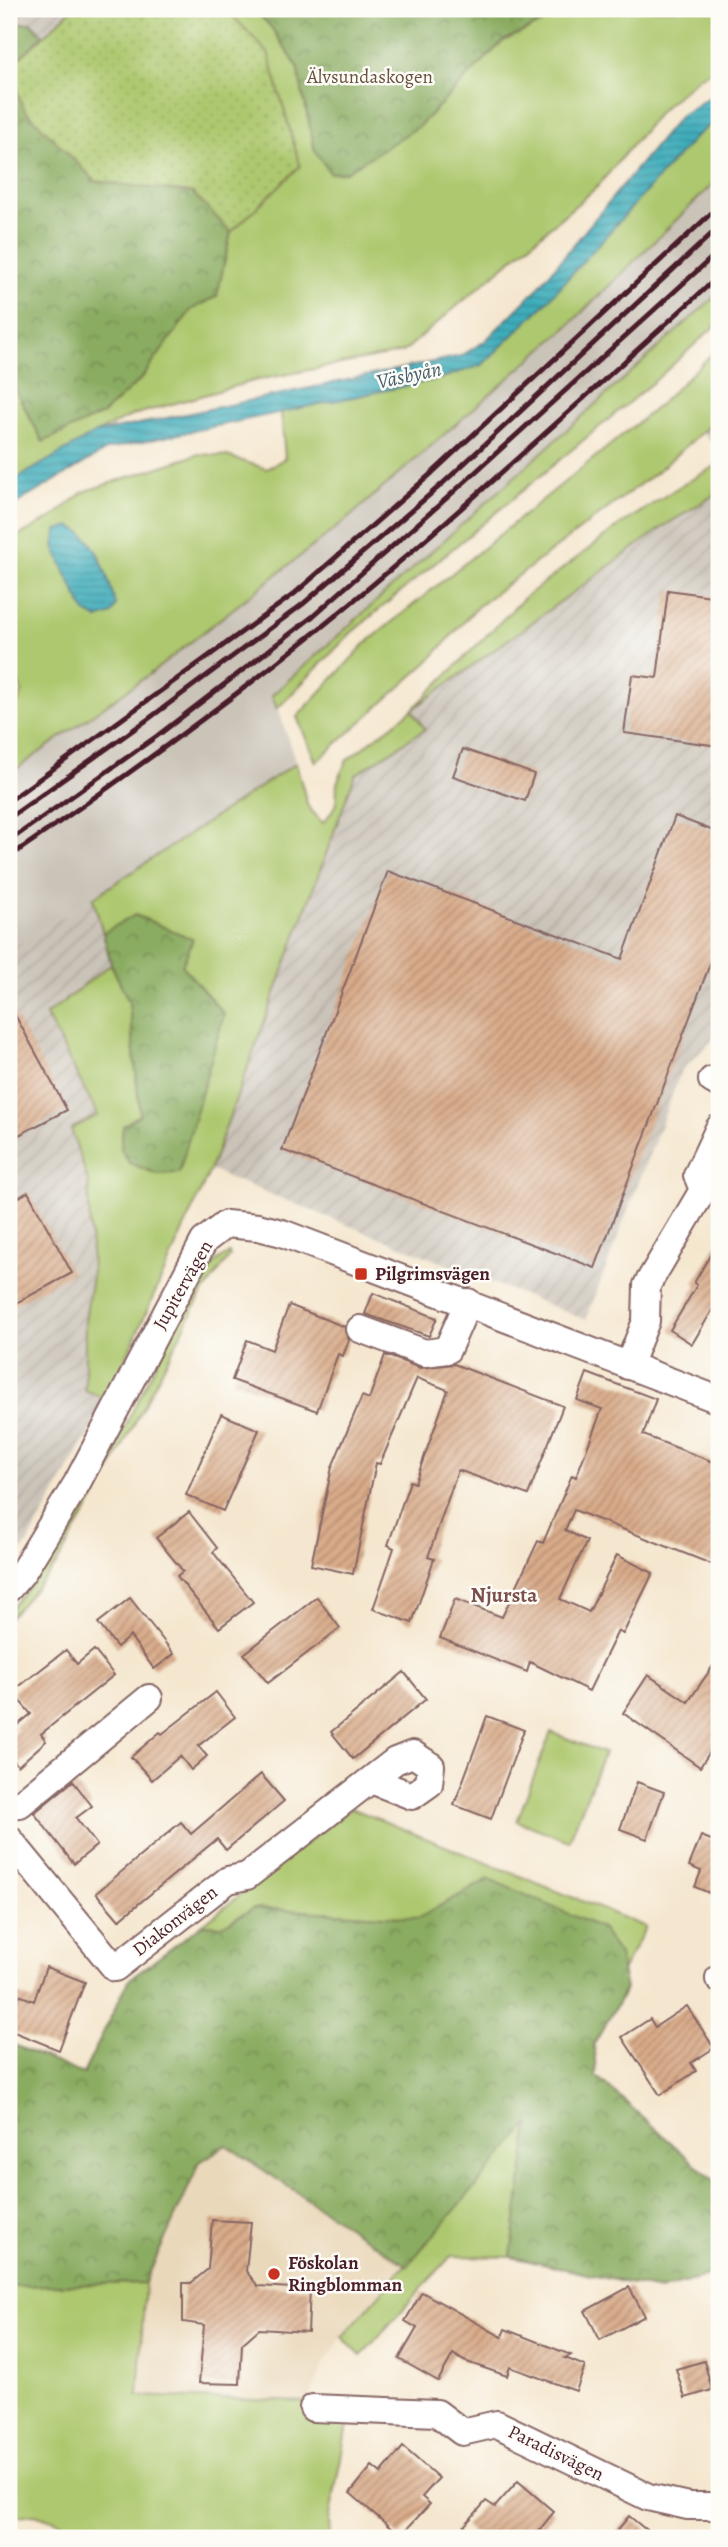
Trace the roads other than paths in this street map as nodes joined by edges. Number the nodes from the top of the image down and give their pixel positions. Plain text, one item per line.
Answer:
1 (719, 1128) edge
2 (468, 1302) junction
3 (360, 1329) dead end
4 (628, 1366) junction
5 (719, 1400) edge
6 (9, 1588) edge
7 (149, 1698) dead end
8 (371, 1780) dead end
9 (9, 1805) edge
10 (9, 1839) edge
11 (313, 2408) dead end
12 (719, 2506) edge

1 - 4 street
2 - 3 street
2 - 4 street, Jupitervägen
2 - 6 street, Jupitervägen
4 - 5 street, Jupitervägen
7 - 9 street
8 - 10 street, Diakonvägen
11 - 12 street, Paradisvägen

